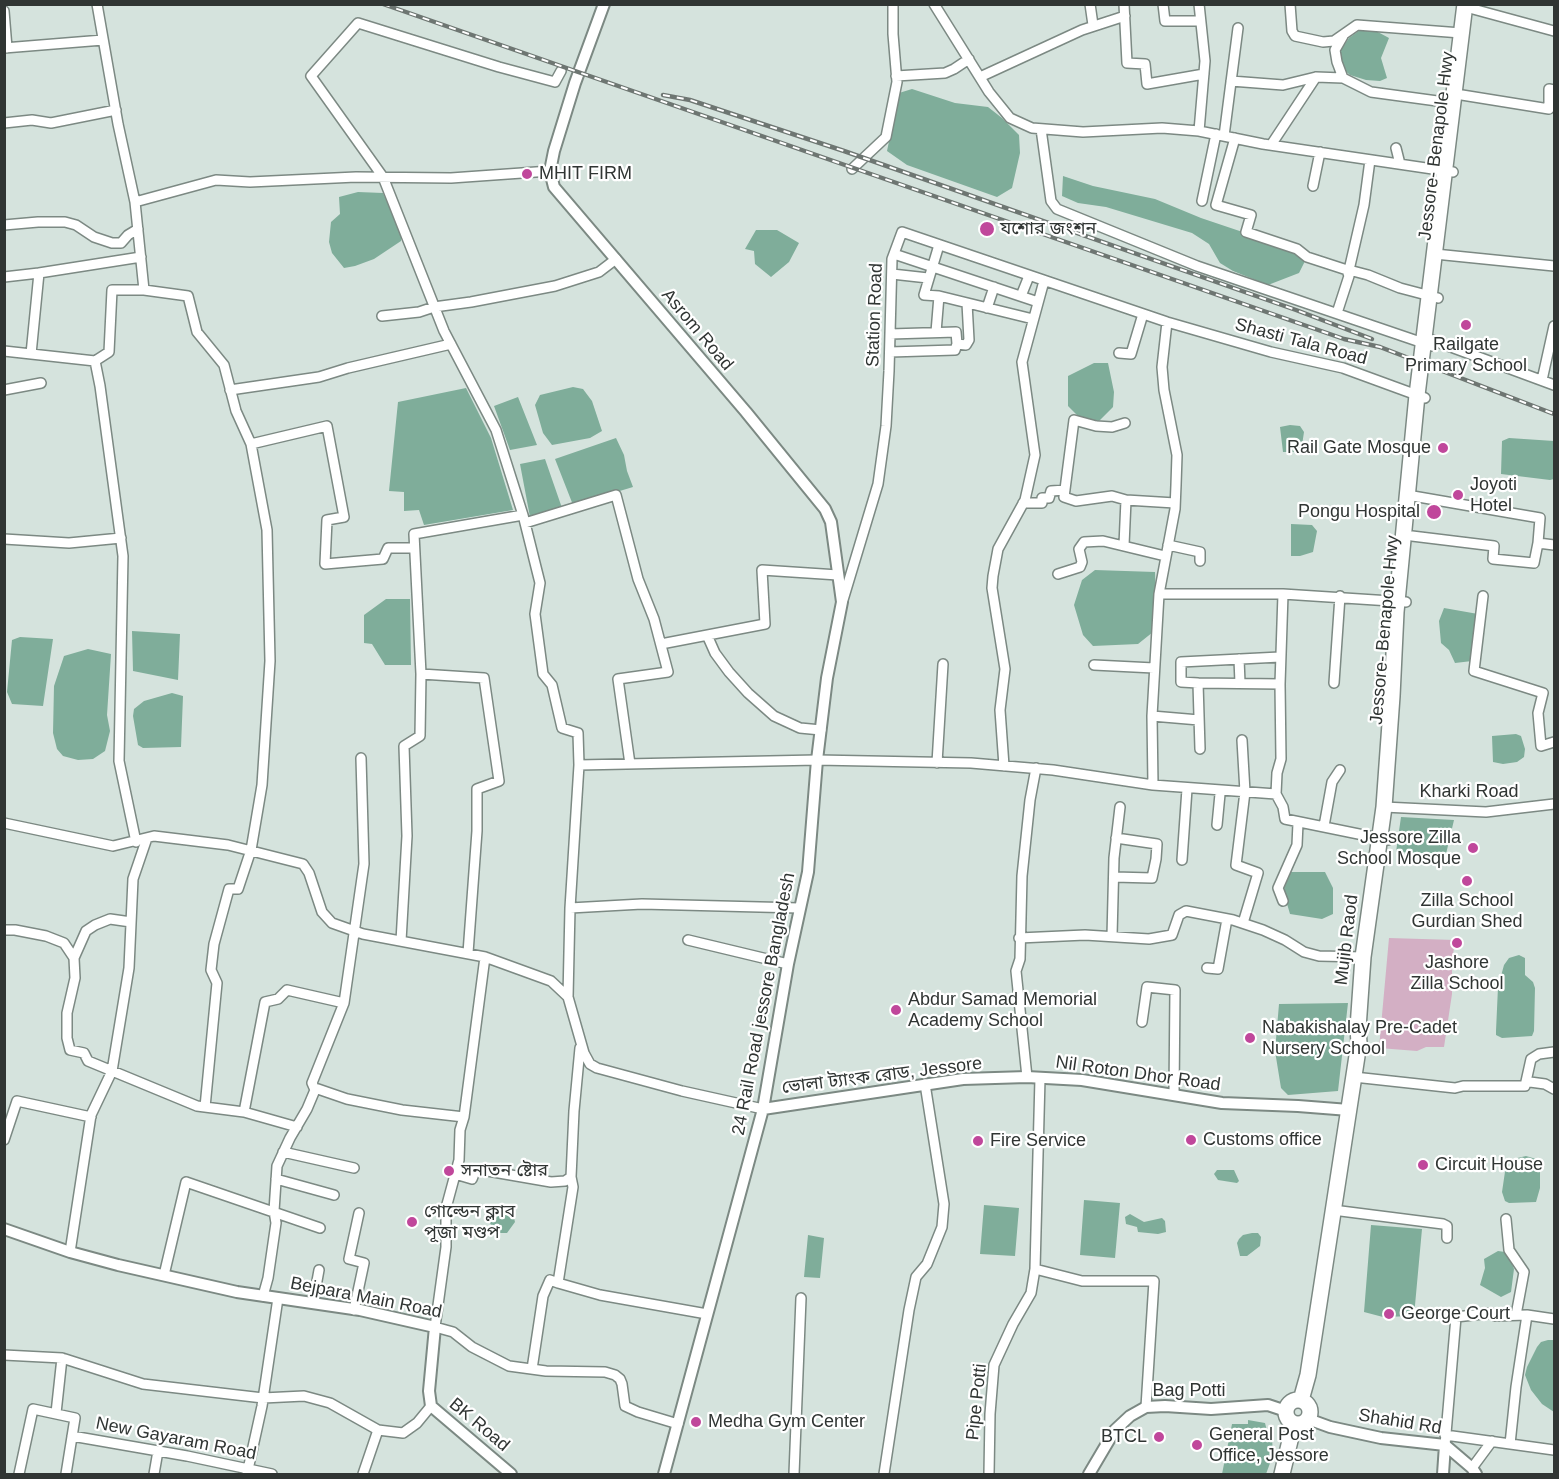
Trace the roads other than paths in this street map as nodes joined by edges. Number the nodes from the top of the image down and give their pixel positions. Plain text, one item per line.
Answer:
1 (97, 4) edge
2 (604, 4) edge
3 (893, 4) edge
4 (934, 4) edge
5 (1090, 4) edge
6 (1124, 4) edge
7 (1163, 4) edge
8 (1199, 4) edge
9 (1290, 4) edge
10 (1470, 6) edge
11 (4, 11) edge
12 (1125, 16) junction
13 (1200, 21) junction
14 (1093, 25) junction
15 (1238, 28) dead end
16 (1554, 31) edge
17 (1461, 33) junction
18 (1344, 34) junction
19 (103, 40) junction
20 (6, 48) edge
21 (969, 59) junction
22 (561, 71) dead end
23 (1204, 74) junction
24 (896, 76) junction
25 (1316, 76) junction
26 (981, 77) junction
27 (1343, 78) junction
28 (1231, 81) junction
29 (1554, 90) edge
30 (1457, 99) junction
31 (116, 110) junction
32 (4, 123) edge
33 (1041, 129) junction
34 (1199, 130) junction
35 (1220, 135) junction
36 (1235, 138) junction
37 (1271, 145) junction
38 (1396, 148) dead end
39 (1320, 153) junction
40 (1370, 160) junction
41 (1400, 164) junction
42 (852, 169) dead end
43 (550, 171) junction
44 (1449, 171) junction
45 (383, 177) junction
46 (1312, 186) dead end
47 (1202, 201) dead end
48 (135, 202) junction
49 (4, 225) edge
50 (138, 229) junction
51 (939, 245) junction
52 (894, 254) junction
53 (1439, 255) junction
54 (141, 256) junction
55 (616, 259) junction
56 (932, 265) junction
57 (1554, 266) edge
58 (39, 273) junction
59 (892, 274) junction
60 (1029, 276) junction
61 (4, 277) edge
62 (928, 278) junction
63 (1044, 281) junction
64 (994, 287) junction
65 (144, 290) junction
66 (939, 296) junction
67 (1021, 296) junction
68 (1434, 297) junction
69 (1038, 302) junction
70 (967, 303) junction
71 (435, 307) junction
72 (987, 308) junction
73 (1337, 313) junction
74 (1143, 314) junction
75 (382, 316) dead end
76 (1033, 319) junction
77 (1167, 322) junction
78 (1554, 326) edge
79 (936, 332) junction
80 (890, 334) junction
81 (1428, 342) junction
82 (451, 344) junction
83 (957, 344) junction
84 (4, 351) edge
85 (890, 352) junction
86 (1119, 353) dead end
87 (31, 354) junction
88 (95, 361) junction
89 (1542, 380) junction
90 (41, 383) dead end
91 (1554, 385) edge
92 (4, 390) edge
93 (230, 390) junction
94 (1421, 397) junction
95 (1125, 423) dead end
96 (251, 444) junction
97 (1065, 490) junction
98 (1412, 496) junction
99 (1126, 500) junction
100 (1023, 503) junction
101 (1175, 503) junction
102 (524, 519) junction
103 (1412, 536) junction
104 (121, 538) junction
105 (4, 539) edge
106 (1538, 543) junction
107 (1168, 544) junction
108 (1124, 545) junction
109 (1554, 545) edge
110 (414, 548) junction
111 (1165, 556) junction
112 (1200, 561) dead end
113 (1058, 574) dead end
114 (838, 575) junction
115 (1159, 594) junction
116 (1283, 594) junction
117 (1340, 596) junction
118 (1483, 597) dead end
119 (1401, 601) junction
120 (842, 602) junction
121 (707, 635) junction
122 (661, 644) junction
123 (1280, 657) junction
124 (1239, 659) junction
125 (943, 664) dead end
126 (1094, 664) dead end
127 (1154, 668) junction
128 (421, 674) junction
129 (1198, 683) junction
130 (1240, 683) junction
131 (1334, 683) dead end
132 (1280, 684) junction
133 (1152, 716) junction
134 (1199, 720) junction
135 (821, 730) junction
136 (1242, 740) dead end
137 (1554, 742) edge
138 (1200, 749) dead end
139 (361, 758) dead end
140 (817, 760) junction
141 (937, 762) junction
142 (630, 764) junction
143 (579, 765) junction
144 (1004, 766) junction
145 (1036, 768) junction
146 (1340, 770) dead end
147 (1153, 785) junction
148 (1187, 789) junction
149 (1245, 792) junction
150 (1220, 794) dead end
151 (1276, 794) junction
152 (1554, 804) edge
153 (1120, 807) dead end
154 (1388, 808) junction
155 (4, 823) edge
156 (1298, 823) junction
157 (1218, 825) dead end
158 (1324, 826) junction
159 (147, 838) junction
160 (1116, 838) junction
161 (1384, 840) junction
162 (136, 842) junction
163 (251, 850) junction
164 (1182, 860) dead end
165 (1114, 878) junction
166 (1283, 901) dead end
167 (570, 908) junction
168 (799, 908) junction
169 (1227, 919) junction
170 (131, 922) junction
171 (1244, 924) junction
172 (1372, 928) junction
173 (4, 930) edge
174 (353, 931) junction
175 (1112, 936) junction
176 (1019, 938) junction
177 (688, 940) dead end
178 (401, 941) junction
179 (468, 953) junction
180 (485, 957) junction
181 (1363, 957) junction
182 (74, 958) junction
183 (788, 964) junction
184 (1207, 968) dead end
185 (568, 997) junction
186 (344, 1003) junction
187 (1142, 1022) dead end
188 (581, 1042) junction
189 (1359, 1043) junction
190 (1554, 1052) edge
191 (111, 1071) junction
192 (1026, 1077) junction
193 (1354, 1077) junction
194 (1041, 1078) junction
195 (1530, 1082) dead end
196 (925, 1084) junction
197 (1554, 1089) edge
198 (315, 1090) junction
199 (1174, 1094) junction
200 (205, 1107) junction
201 (763, 1108) junction
202 (1349, 1110) junction
203 (244, 1112) junction
204 (91, 1116) junction
205 (464, 1117) junction
206 (297, 1127) junction
207 (4, 1140) edge
208 (284, 1152) junction
209 (354, 1168) dead end
210 (455, 1174) junction
211 (572, 1177) junction
212 (276, 1179) junction
213 (334, 1195) dead end
214 (1333, 1210) junction
215 (274, 1211) junction
216 (359, 1213) dead end
217 (1506, 1219) dead end
218 (320, 1228) dead end
219 (4, 1229) edge
220 (1447, 1238) dead end
221 (70, 1252) junction
222 (1035, 1269) junction
223 (319, 1270) dead end
224 (164, 1275) junction
225 (558, 1283) junction
226 (263, 1296) junction
227 (278, 1298) junction
228 (801, 1298) dead end
229 (313, 1304) junction
230 (354, 1310) junction
231 (707, 1314) junction
232 (1516, 1315) junction
233 (1527, 1315) junction
234 (1554, 1319) edge
235 (435, 1327) junction
236 (4, 1355) edge
237 (62, 1358) junction
238 (532, 1369) junction
239 (263, 1398) junction
240 (431, 1406) junction
241 (1146, 1407) junction
242 (56, 1413) junction
243 (1296, 1418) junction
244 (678, 1424) junction
245 (378, 1430) junction
246 (72, 1436) junction
247 (1445, 1440) junction
248 (1492, 1441) junction
249 (1510, 1444) junction
250 (1554, 1450) edge
251 (158, 1451) junction
252 (1474, 1471) edge
253 (247, 1472) edge
254 (19, 1474) edge
255 (66, 1474) edge
256 (154, 1474) edge
257 (272, 1474) edge
258 (363, 1474) edge
259 (511, 1474) edge
260 (664, 1474) edge
261 (795, 1474) edge
262 (884, 1474) edge
263 (989, 1474) edge
264 (1089, 1474) edge
265 (1282, 1474) edge
266 (1443, 1474) edge

1 - 19 street
2 - 43 street
3 - 24 street
4 - 21 street
5 - 14 street
6 - 12 street
7 - 13 street
8 - 13 street
9 - 18 street
10 - 16 street
10 - 17 highway, Jessore- Benapole Hwy
10 - 30 highway, Jessore- Benapole Hwy
11 - 20 street
12 - 14 street
12 - 23 street
13 - 23 street
14 - 26 street
15 - 28 street
17 - 18 street
17 - 30 highway, Jessore- Benapole Hwy
18 - 27 street
19 - 20 street
19 - 31 street
21 - 24 street
21 - 26 street
22 - 45 street
23 - 34 street
24 - 42 street
25 - 27 street
25 - 28 street
25 - 37 street
26 - 33 street
27 - 30 street
28 - 35 street
29 - 30 street
30 - 44 highway, Jessore- Benapole Hwy
31 - 32 street
31 - 48 street
33 - 34 street
33 - 73 street
34 - 35 street
35 - 36 street
35 - 47 street
36 - 37 street
36 - 73 street
37 - 39 street
38 - 41 street
39 - 40 street
39 - 46 street
40 - 41 street
40 - 68 street
41 - 44 street
43 - 45 street
43 - 55 street, Asrom Road
44 - 53 highway, Jessore- Benapole Hwy
45 - 48 street
45 - 71 street
48 - 50 street
49 - 50 street
50 - 54 street
51 - 52 street, Station Road
51 - 56 street
51 - 60 street, Station Road
52 - 56 street
52 - 59 street, Station Road
53 - 57 street
53 - 68 highway, Jessore- Benapole Hwy
54 - 58 street
54 - 65 street
55 - 71 street
55 - 114 street, Asrom Road
56 - 62 street
56 - 64 street
58 - 61 street
58 - 87 street
59 - 62 street
59 - 80 street, Station Road
60 - 63 street, Station Road
60 - 67 street
62 - 66 street
63 - 69 street
63 - 74 street, Station Road
64 - 67 street
64 - 72 street
65 - 88 street
65 - 93 street
66 - 70 street
66 - 79 street
67 - 69 street
68 - 81 highway, Jessore- Benapole Hwy
69 - 76 street
70 - 72 street
70 - 83 street
71 - 75 street
71 - 82 street
72 - 76 street
73 - 81 street
74 - 77 street, Station Road
74 - 86 street
76 - 100 street
77 - 94 street, Shasti Tala Road
77 - 101 street
78 - 89 street
79 - 80 street
79 - 83 street
80 - 85 street, Station Road
81 - 89 street
81 - 94 highway, Jessore- Benapole Hwy
81 - 94 highway, Jessore- Benapole Hwy
82 - 93 street
82 - 102 street
83 - 85 street
84 - 87 street
85 - 120 street, Station Road
87 - 88 street
88 - 104 street
89 - 91 street
90 - 92 street
93 - 96 street
94 - 98 highway
95 - 97 street
96 - 110 street
96 - 163 street
97 - 99 street
97 - 100 street
98 - 103 highway, Jessore- Benapole Hwy
98 - 106 street
98 - 119 highway
99 - 101 street
99 - 108 street
100 - 144 street
101 - 107 street
102 - 110 street
102 - 122 street
102 - 143 street
103 - 106 street
103 - 119 highway, Jessore- Benapole Hwy
104 - 105 street
104 - 162 street
106 - 109 street
107 - 111 street
107 - 112 street
108 - 111 street
108 - 113 street
110 - 128 street
111 - 115 street
114 - 120 street, Asrom Road
114 - 121 street
115 - 116 street
115 - 127 street
116 - 117 street
116 - 123 street
117 - 119 street
117 - 131 street
118 - 137 street
119 - 154 highway
120 - 135 street, 24 Rail Road jessore Bangladesh
121 - 122 street
121 - 135 street
122 - 142 street
123 - 124 street
123 - 132 street
124 - 129 street
124 - 130 street
125 - 141 street
126 - 127 street
127 - 133 street
128 - 178 street
128 - 179 street
129 - 130 street
129 - 134 street
130 - 132 street
132 - 151 street
133 - 134 street
133 - 147 street
134 - 138 street
135 - 140 street, 24 Rail Road jessore Bangladesh
136 - 149 street
139 - 174 street
140 - 141 street
140 - 142 street
140 - 168 street, 24 Rail Road jessore Bangladesh
141 - 144 street
142 - 143 street
143 - 167 street
144 - 145 street
145 - 147 street
145 - 176 street
146 - 158 street
147 - 148 street
148 - 149 street
148 - 164 street
149 - 151 street
149 - 171 street
150 - 157 street
151 - 156 street
152 - 154 street, Kharki Road
153 - 160 street
154 - 161 highway
155 - 162 street
156 - 158 street
156 - 166 street
158 - 161 street
159 - 162 street
159 - 163 street
159 - 170 street
160 - 165 street
160 - 165 street
161 - 172 highway
163 - 174 street
163 - 200 street
165 - 175 street
167 - 168 street
167 - 185 street
168 - 183 street, 24 Rail Road jessore Bangladesh
169 - 171 street
169 - 175 street
169 - 184 street
170 - 182 street
170 - 191 street
171 - 181 street
172 - 181 highway, Mujib Raod
172 - 189 highway
173 - 182 street
174 - 178 street
174 - 186 street
175 - 176 street
176 - 192 street
177 - 183 street
178 - 179 street
179 - 180 street
180 - 185 street
180 - 205 street
181 - 189 highway, Mujib Raod
182 - 191 street
183 - 201 street, 24 Rail Road jessore Bangladesh
185 - 188 street
186 - 198 street
186 - 203 street
187 - 199 street
188 - 201 street
188 - 211 street
189 - 193 highway, Mujib Raod
190 - 193 street
191 - 200 street
191 - 204 street
192 - 194 street, ভোলা ট্যাংক রোড, Jessore
192 - 196 street, ভোলা ট্যাংক রোড, Jessore
193 - 202 highway, Mujib Raod
194 - 199 street, Nil Roton Dhor Road
194 - 222 street, Nil Roton Dhor Road
195 - 197 street
196 - 201 street, ভোলা ট্যাংক রোড, Jessore
196 - 262 street
198 - 205 street
198 - 206 street
199 - 202 street, Nil Roton Dhor Road
200 - 203 street
201 - 231 street, 24 Rail Road jessore Bangladesh
202 - 214 highway, Mujib Raod
203 - 206 street
204 - 207 street
204 - 221 street
205 - 210 street
206 - 208 street
208 - 209 street
208 - 212 street
210 - 211 street
210 - 235 street
211 - 225 street
212 - 213 street
212 - 215 street
214 - 220 street
214 - 243 highway, Mujib Raod
215 - 218 street
215 - 224 street
215 - 226 street
216 - 230 street
217 - 232 street
219 - 221 street, Bejpara Main Road
221 - 224 street, Bejpara Main Road
222 - 241 street
222 - 263 street, Pipe Potti
223 - 229 street
224 - 226 street, Bejpara Main Road
225 - 231 street
225 - 238 street
226 - 227 street, Bejpara Main Road
227 - 229 street, Bejpara Main Road
227 - 239 street
228 - 261 street
229 - 230 street, Bejpara Main Road
230 - 235 street, Bejpara Main Road
231 - 244 street, 24 Rail Road jessore Bangladesh
232 - 233 street
232 - 247 street
233 - 234 street
233 - 249 street
235 - 238 street, Bejpara Main Road
235 - 240 street, BK Road
236 - 237 street
237 - 239 street
237 - 242 street
238 - 244 street, Bejpara Main Road
239 - 245 street
239 - 253 street
240 - 245 street
240 - 259 street, BK Road
241 - 243 street, Bag Potti
241 - 264 street, Bag Potti
242 - 246 street
242 - 254 street
243 - 247 street, Shahid Rd
243 - 265 highway
244 - 260 street, 24 Rail Road jessore Bangladesh
245 - 258 street
246 - 251 street, New Gayaram Road
246 - 255 street
247 - 248 street
247 - 252 street, Shahid Rd
247 - 266 street
248 - 249 street
248 - 252 street
249 - 250 street
251 - 253 street, New Gayaram Road
251 - 256 street
253 - 257 street, New Gayaram Road

